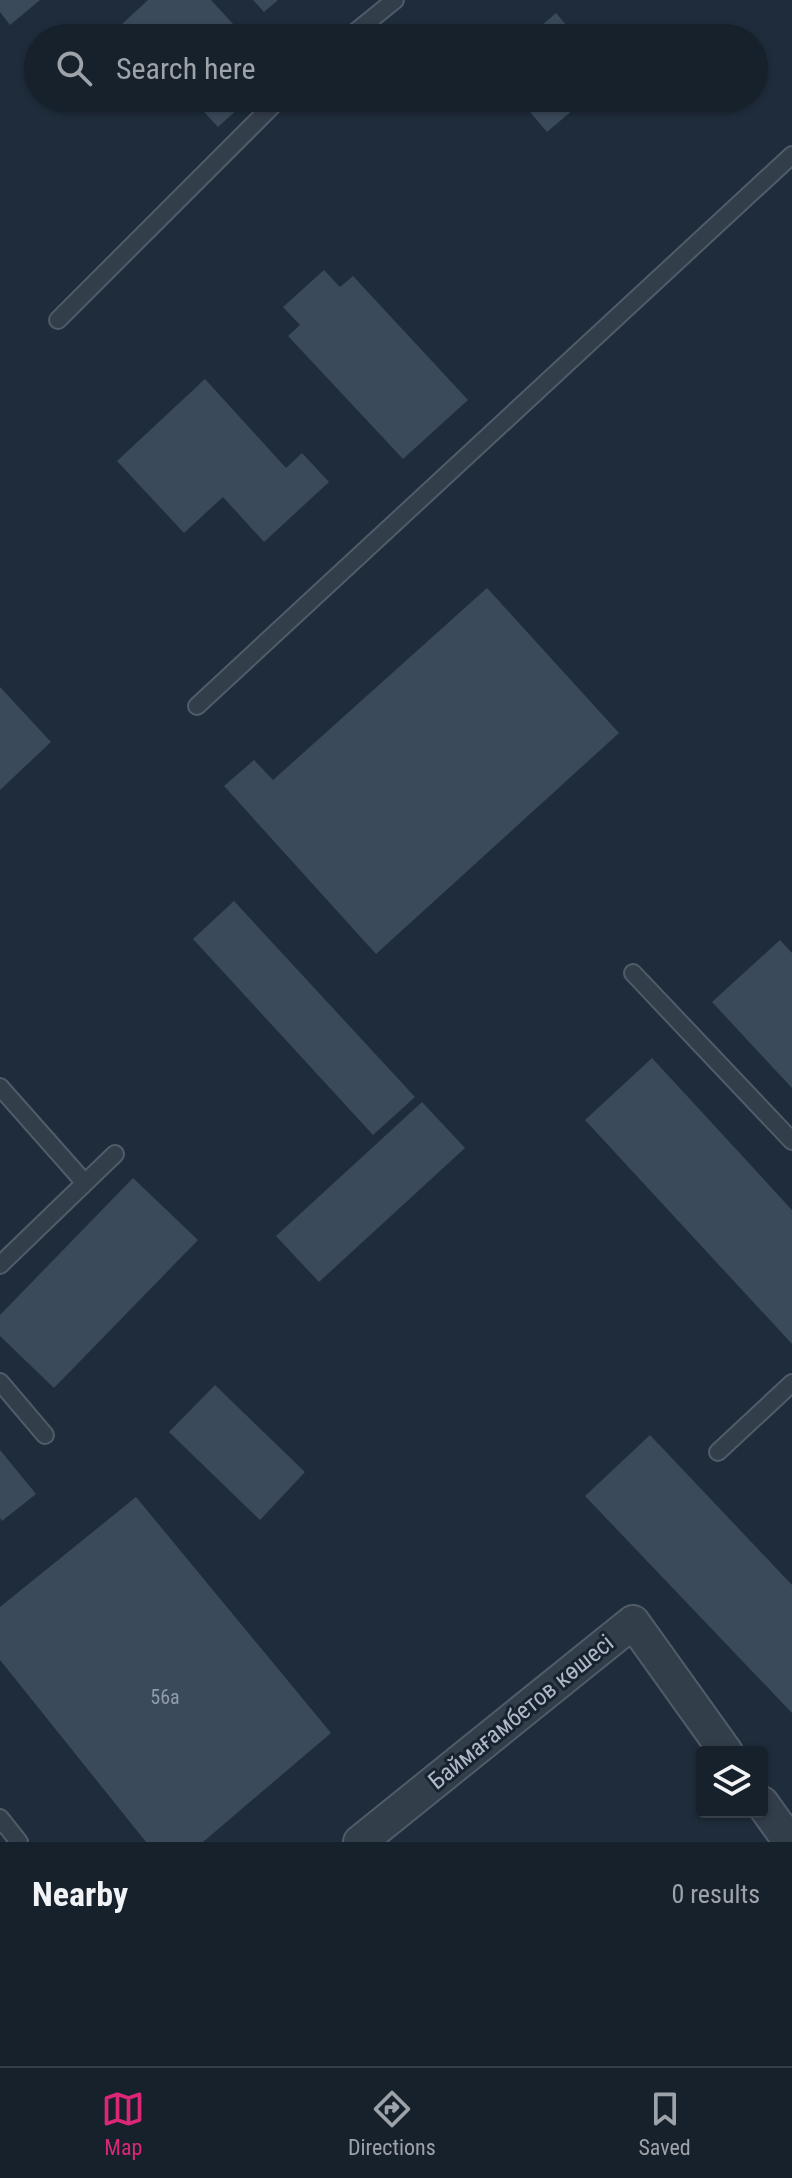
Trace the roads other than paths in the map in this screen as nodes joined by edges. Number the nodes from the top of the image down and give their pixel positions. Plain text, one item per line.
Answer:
1 (395, 0) edge
2 (365, 24) edge
3 (266, 112) edge
4 (792, 155) edge
5 (58, 320) dead end
6 (197, 706) dead end
7 (633, 973) dead end
8 (0, 1087) edge
9 (792, 1141) edge
10 (115, 1154) dead end
11 (85, 1183) junction
12 (0, 1265) edge
13 (0, 1382) edge
14 (792, 1383) edge
15 (45, 1435) dead end
16 (718, 1452) dead end
17 (722, 1746) edge
18 (768, 1811) edge
19 (0, 1818) edge
20 (19, 1842) edge
21 (360, 1842) edge
22 (790, 1842) edge

1 - 2 lane
3 - 5 lane
4 - 6 lane
7 - 9 lane
8 - 11 lane
10 - 11 lane
11 - 12 lane
13 - 15 lane
14 - 16 lane
17 - 21 street, Баймағамбетов көшесі
18 - 22 street
19 - 20 lane

